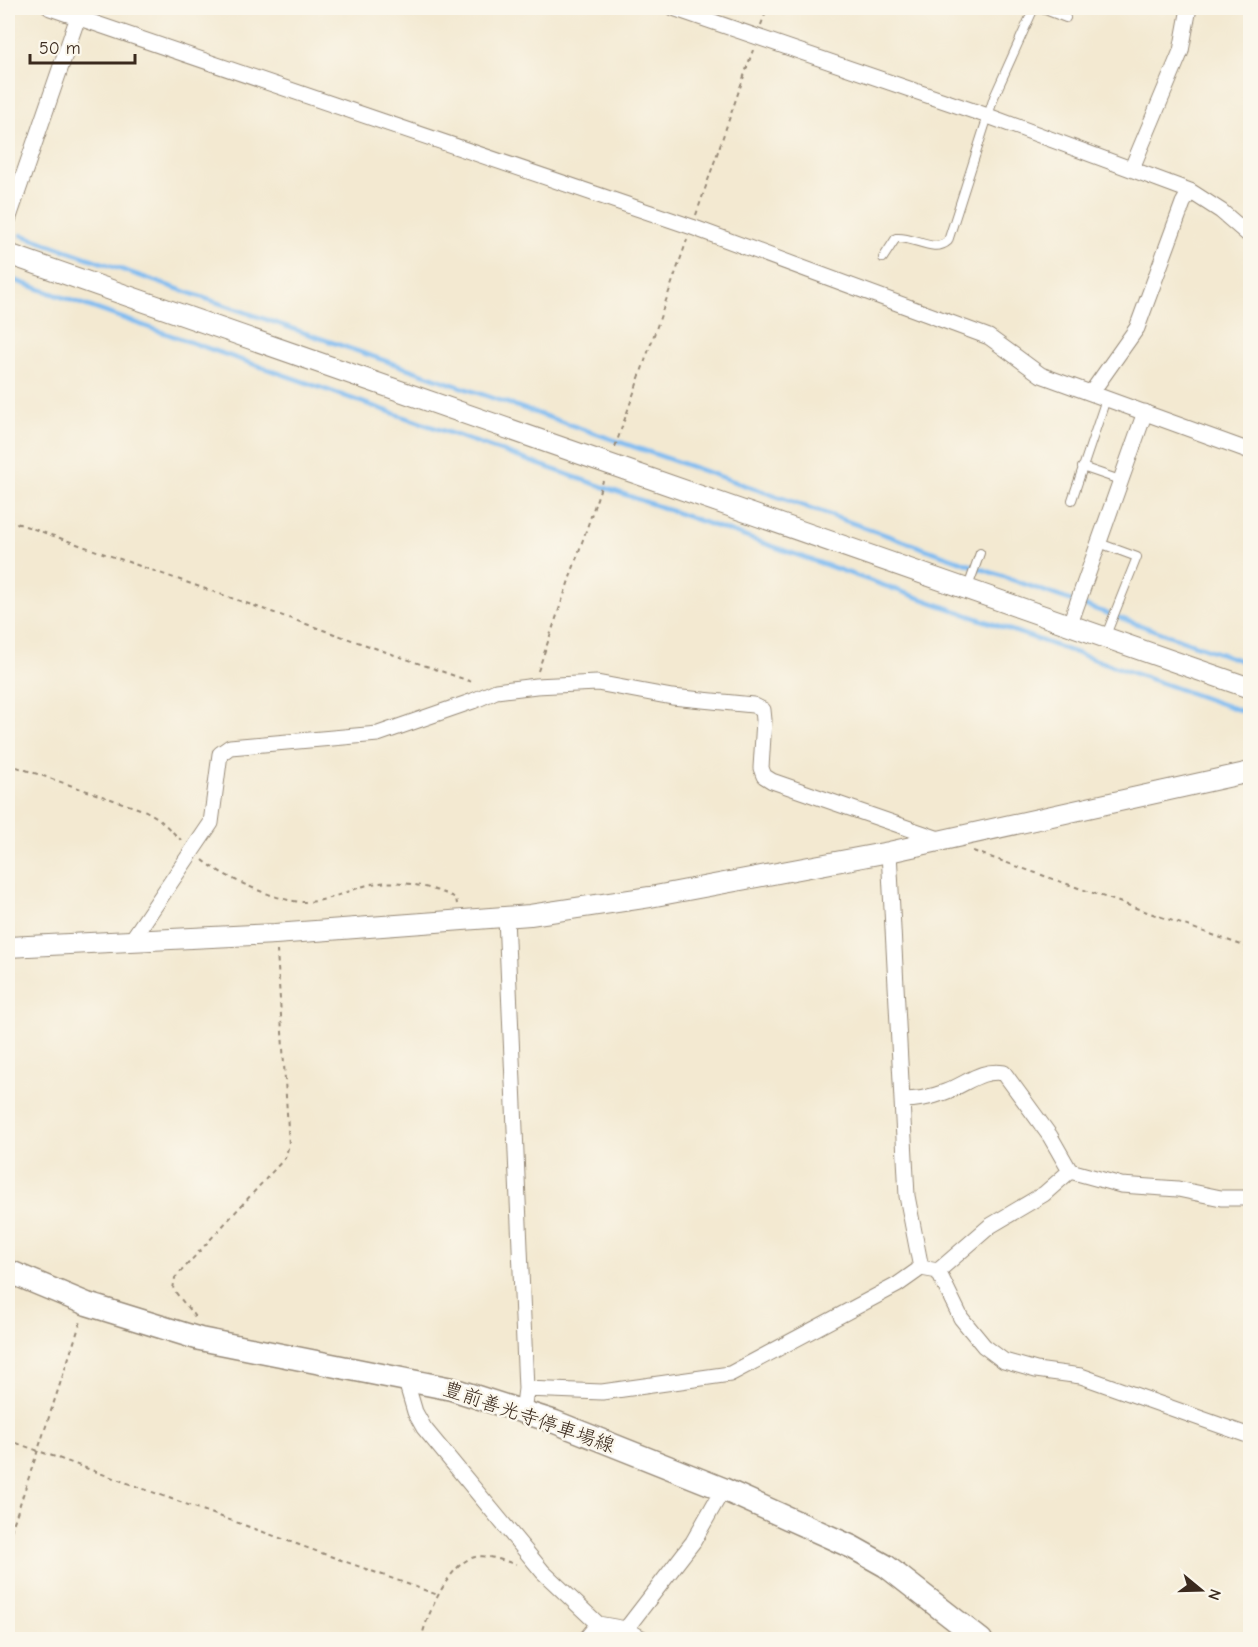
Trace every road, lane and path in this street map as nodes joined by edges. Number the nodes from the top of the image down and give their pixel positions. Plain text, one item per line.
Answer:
1 (50, 8) edge
2 (673, 8) edge
3 (1034, 8) edge
4 (1040, 8) edge
5 (1189, 8) edge
6 (80, 12) edge
7 (1066, 18) dead end
8 (988, 116) junction
9 (1132, 168) junction
10 (1190, 191) junction
11 (8, 220) edge
12 (1251, 236) edge
13 (8, 254) edge
14 (883, 258) dead end
15 (1091, 393) junction
16 (1106, 399) junction
17 (1145, 412) junction
18 (618, 437) dead end
19 (614, 449) dead end
20 (1251, 451) edge
21 (1082, 467) junction
22 (1120, 480) junction
23 (603, 481) dead end
24 (1072, 500) dead end
25 (8, 520) edge
26 (1099, 543) junction
27 (980, 555) dead end
28 (970, 581) junction
29 (1075, 610) junction
30 (1109, 628) junction
31 (536, 686) junction
32 (1251, 688) edge
33 (496, 691) junction
34 (8, 764) edge
35 (1251, 772) edge
36 (942, 840) junction
37 (192, 852) junction
38 (889, 852) junction
39 (506, 917) junction
40 (460, 922) junction
41 (275, 933) junction
42 (131, 941) junction
43 (8, 947) edge
44 (1251, 948) edge
45 (902, 1100) junction
46 (1070, 1171) junction
47 (1251, 1198) edge
48 (921, 1268) junction
49 (938, 1270) junction
50 (8, 1271) edge
51 (87, 1304) junction
52 (200, 1340) junction
53 (405, 1378) junction
54 (526, 1389) junction
55 (523, 1412) junction
56 (1251, 1436) edge
57 (8, 1440) edge
58 (38, 1451) junction
59 (723, 1489) junction
60 (8, 1540) edge
61 (532, 1561) junction
62 (438, 1595) junction
63 (598, 1624) junction
64 (626, 1629) junction
65 (421, 1640) edge
66 (585, 1640) edge
67 (645, 1640) edge
68 (981, 1640) edge

1 - 6 street
2 - 8 street
3 - 8 lane
4 - 7 lane
5 - 9 street
6 - 11 street
6 - 15 street
8 - 9 street
8 - 14 lane
9 - 10 street
10 - 12 street
10 - 15 street
13 - 28 street
15 - 16 street
16 - 17 street
16 - 21 lane
17 - 20 street
17 - 22 street
18 - 19 path
21 - 22 lane
21 - 24 lane
22 - 26 street
23 - 31 path
25 - 33 path
26 - 29 street
26 - 30 lane
27 - 28 lane
28 - 29 street
29 - 30 street
30 - 32 street
31 - 33 street
31 - 36 street
33 - 37 street
34 - 37 path
35 - 36 street
36 - 38 street
36 - 44 path
37 - 40 path
37 - 42 street
38 - 39 street
38 - 45 street
39 - 40 street
39 - 54 street
40 - 41 street
41 - 42 street
41 - 52 path
42 - 43 street
45 - 46 street
45 - 48 street
46 - 47 street
46 - 49 street
48 - 49 street
48 - 54 street
49 - 56 street
50 - 51 main road, 豊前善光寺停車場線
51 - 52 main road, 豊前善光寺停車場線
51 - 58 path
52 - 53 main road, 豊前善光寺停車場線
53 - 55 main road, 豊前善光寺停車場線
53 - 61 street
54 - 55 street
55 - 59 main road, 豊前善光寺停車場線
57 - 58 path
58 - 60 path
58 - 62 path
59 - 64 street
59 - 68 main road, 豊前善光寺停車場線
61 - 62 path
61 - 63 street
62 - 65 path
63 - 64 street
63 - 66 street
64 - 67 street

